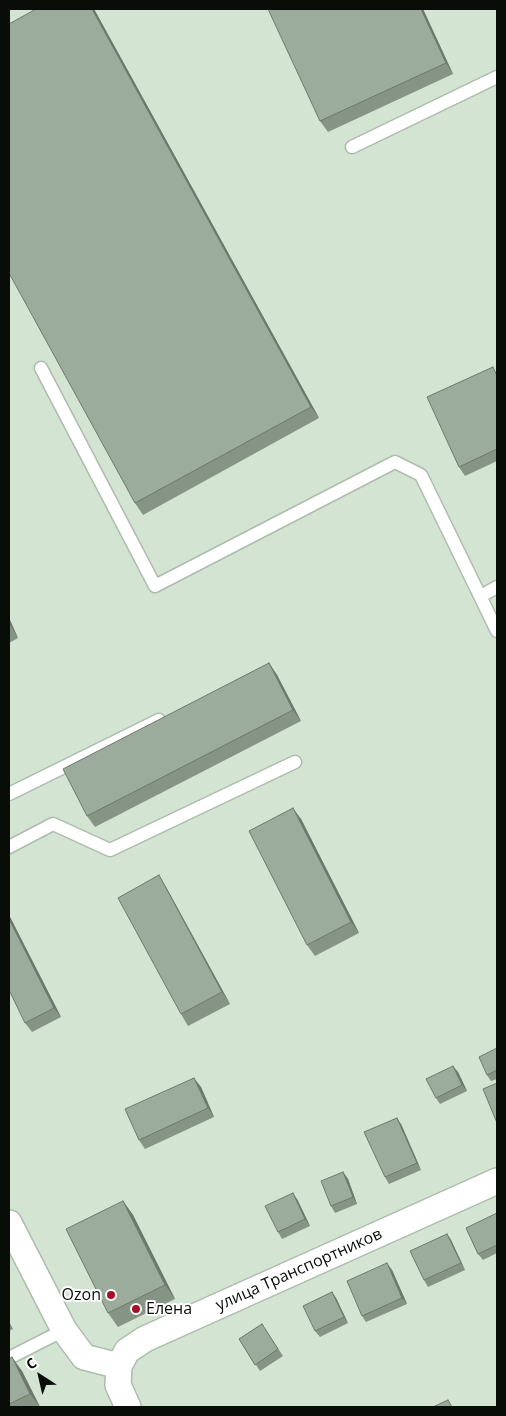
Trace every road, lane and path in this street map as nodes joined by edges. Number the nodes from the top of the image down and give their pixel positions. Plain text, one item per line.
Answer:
1 (497, 77) edge
2 (352, 147) dead end
3 (41, 368) dead end
4 (497, 587) edge
5 (481, 596) junction
6 (497, 631) edge
7 (168, 716) edge
8 (295, 762) dead end
9 (9, 794) edge
10 (9, 847) edge
11 (497, 1181) edge
12 (9, 1223) edge
13 (64, 1330) junction
14 (9, 1358) edge
15 (119, 1366) junction
16 (128, 1407) edge

1 - 2 lane
3 - 5 lane
4 - 5 lane
5 - 6 lane
7 - 9 lane
8 - 10 lane
11 - 15 street, улица Транспортников
12 - 13 street
13 - 14 lane
13 - 15 street
15 - 16 street

